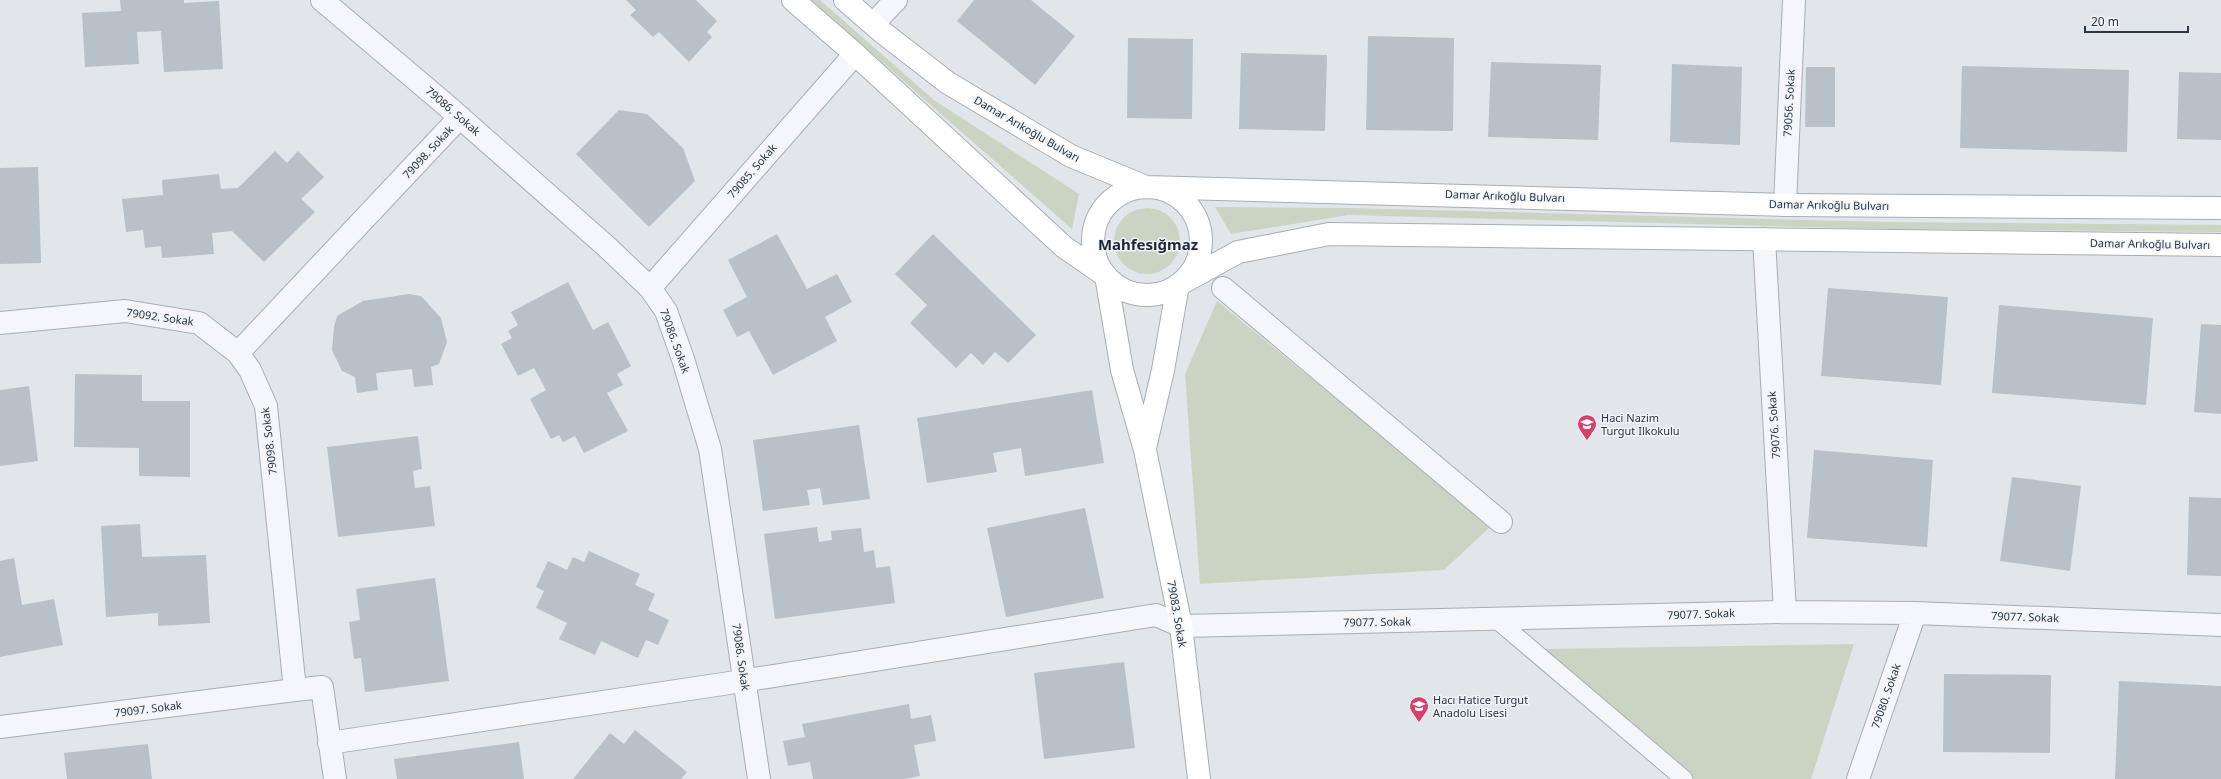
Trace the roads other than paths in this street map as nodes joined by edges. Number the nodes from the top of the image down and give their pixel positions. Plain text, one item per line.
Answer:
1 (322, 0) edge
2 (793, 0) edge
3 (845, 0) edge
4 (896, 0) edge
5 (1794, 0) edge
6 (873, 24) junction
7 (855, 54) junction
8 (460, 117) junction
9 (1146, 186) junction
10 (1785, 205) junction
11 (2221, 208) edge
12 (1764, 239) junction
13 (2221, 245) edge
14 (1106, 276) junction
15 (1178, 285) junction
16 (650, 288) junction
17 (1224, 288) dead end
18 (0, 322) edge
19 (238, 353) junction
20 (1145, 450) junction
21 (1501, 522) dead end
22 (1785, 612) junction
23 (1915, 613) junction
24 (1497, 620) junction
25 (2221, 625) edge
26 (1181, 626) junction
27 (744, 680) junction
28 (295, 690) junction
29 (0, 727) edge
30 (329, 743) junction
31 (335, 779) edge
32 (759, 779) edge
33 (1199, 779) edge
34 (1684, 779) edge
35 (1858, 779) edge

1 - 8 street, 79086. Sokak
2 - 7 main road
3 - 6 main road, Damar Arıkoğlu Bulvarı
4 - 6 street
5 - 10 street, 79056. Sokak
6 - 9 main road, Damar Arıkoğlu Bulvarı
7 - 14 main road
7 - 16 street, 79085. Sokak
8 - 16 street, 79086. Sokak
8 - 19 street, 79098. Sokak
9 - 10 main road, Damar Arıkoğlu Bulvarı
9 - 14 main road
9 - 15 main road
10 - 11 main road, Damar Arıkoğlu Bulvarı
12 - 13 main road, Damar Arıkoğlu Bulvarı
12 - 15 main road, Damar Arıkoğlu Bulvarı
12 - 22 street, 79076. Sokak
14 - 15 main road
14 - 20 main road, 79083. Sokak
15 - 20 main road
16 - 27 street, 79086. Sokak
17 - 21 street
18 - 19 street, 79092. Sokak
19 - 28 street, 79098. Sokak
20 - 26 main road, 79083. Sokak
22 - 23 street, 79077. Sokak
22 - 24 street, 79077. Sokak
23 - 25 street, 79077. Sokak
23 - 35 street, 79080. Sokak
24 - 26 street, 79077. Sokak
24 - 34 lane
26 - 27 street
26 - 33 main road, 79083. Sokak
27 - 30 street
27 - 32 street, 79086. Sokak
28 - 29 street, 79097. Sokak
28 - 30 street
30 - 31 street

